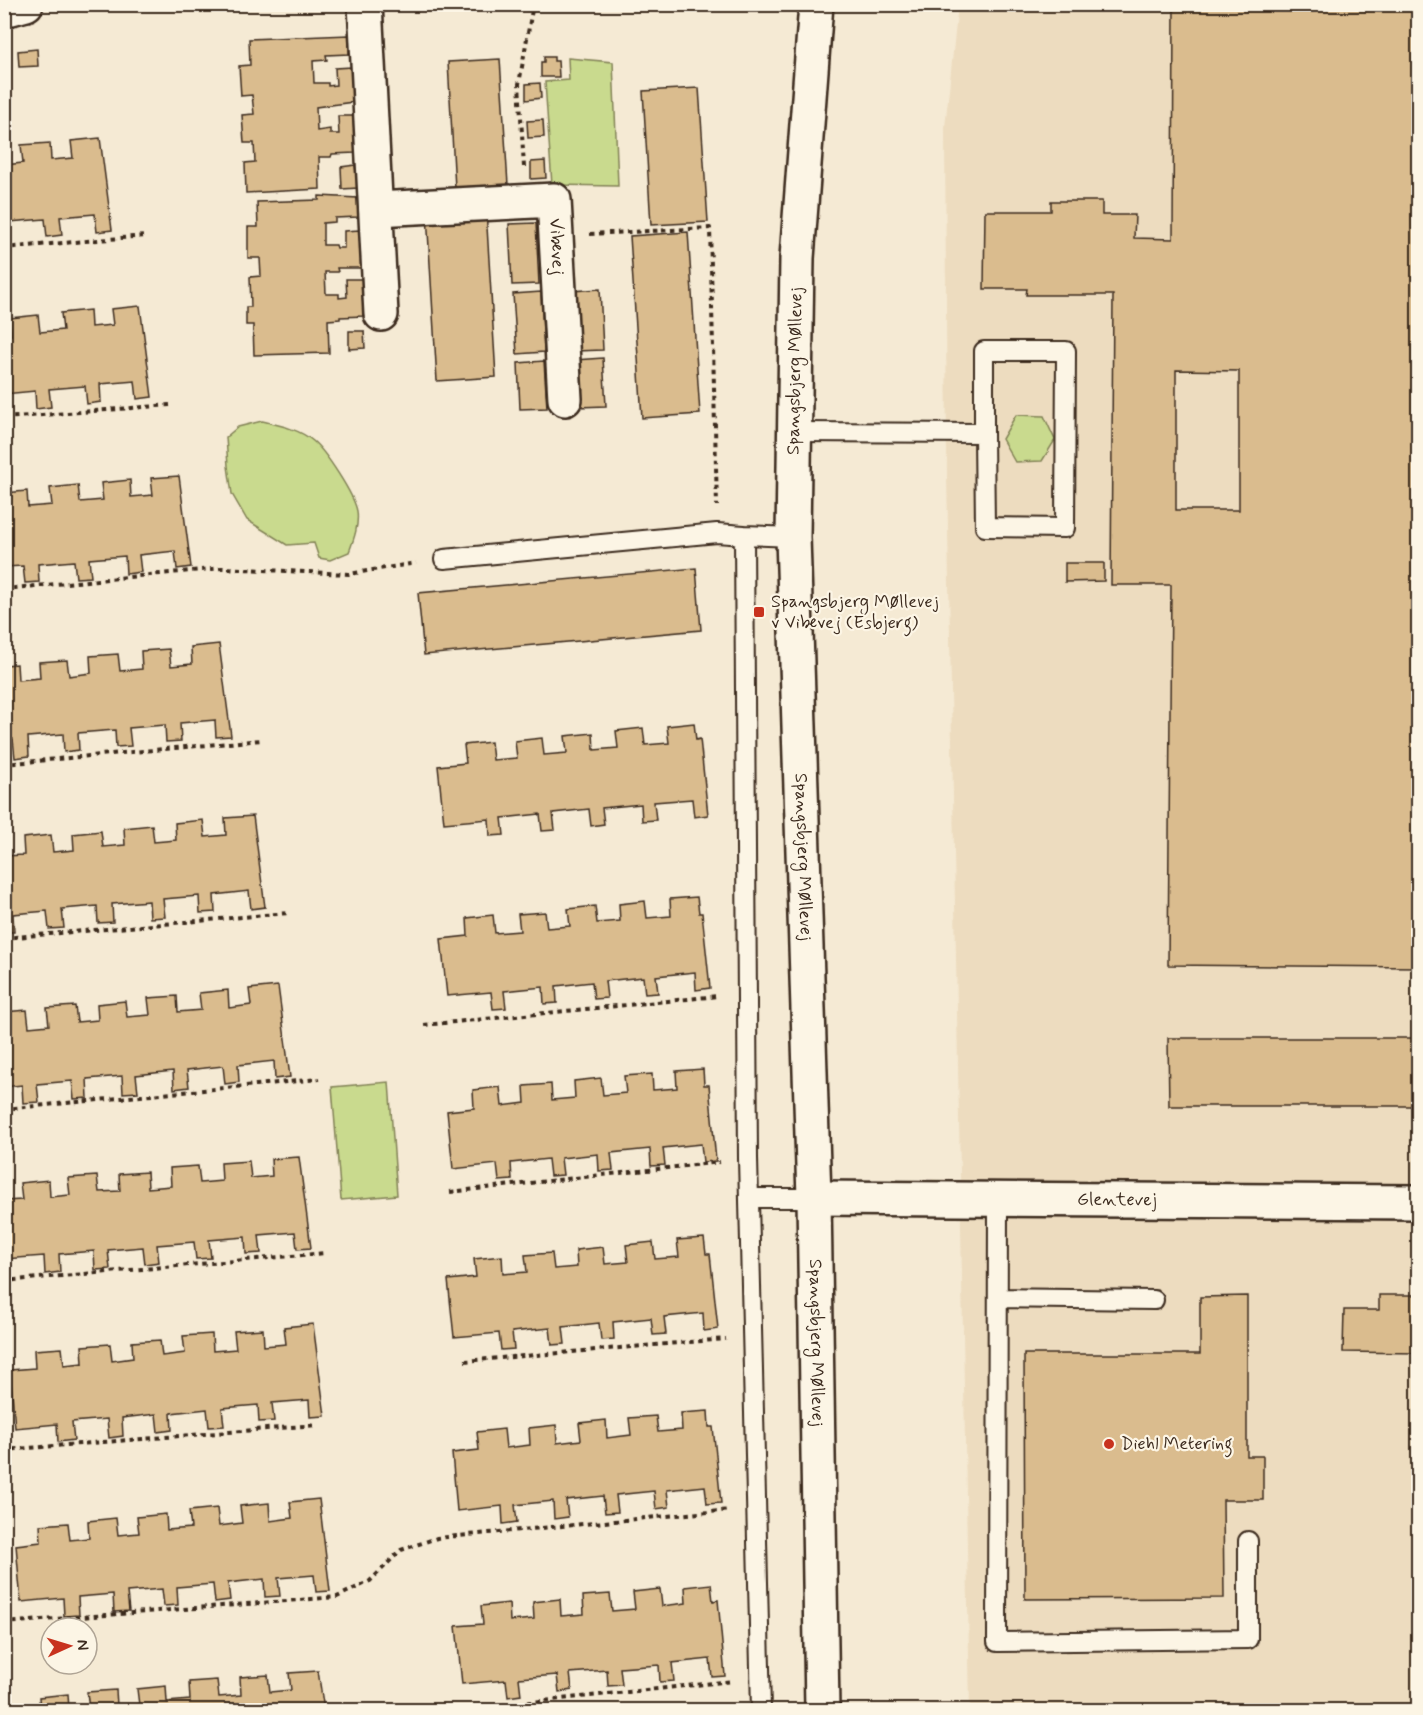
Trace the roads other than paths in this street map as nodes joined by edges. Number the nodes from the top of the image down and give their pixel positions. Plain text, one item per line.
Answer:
1 (26, 4) edge
2 (365, 4) edge
3 (816, 4) edge
4 (4, 10) edge
5 (376, 209) junction
6 (381, 314) dead end
7 (565, 399) dead end
8 (794, 432) junction
9 (984, 433) junction
10 (744, 535) junction
11 (793, 537) junction
12 (444, 558) road end
13 (749, 1198) junction
14 (814, 1198) junction
15 (998, 1199) junction
16 (1419, 1202) edge
17 (998, 1298) junction
18 (1154, 1300) dead end
19 (1248, 1541) dead end
20 (761, 1710) edge
21 (822, 1710) edge

1 - 4 street
2 - 5 street
3 - 8 street, Spangsbjerg Møllevej
5 - 6 street
5 - 7 street, Vibevej
8 - 9 lane
8 - 11 street, Spangsbjerg Møllevej
9 - 9 lane
10 - 11 lane
10 - 12 lane
10 - 13 lane
11 - 14 street, Spangsbjerg Møllevej
13 - 14 lane
13 - 20 lane
14 - 15 street, Glentevej
14 - 21 street, Spangsbjerg Møllevej
15 - 16 street, Glentevej
15 - 17 lane
17 - 18 lane
17 - 19 lane

